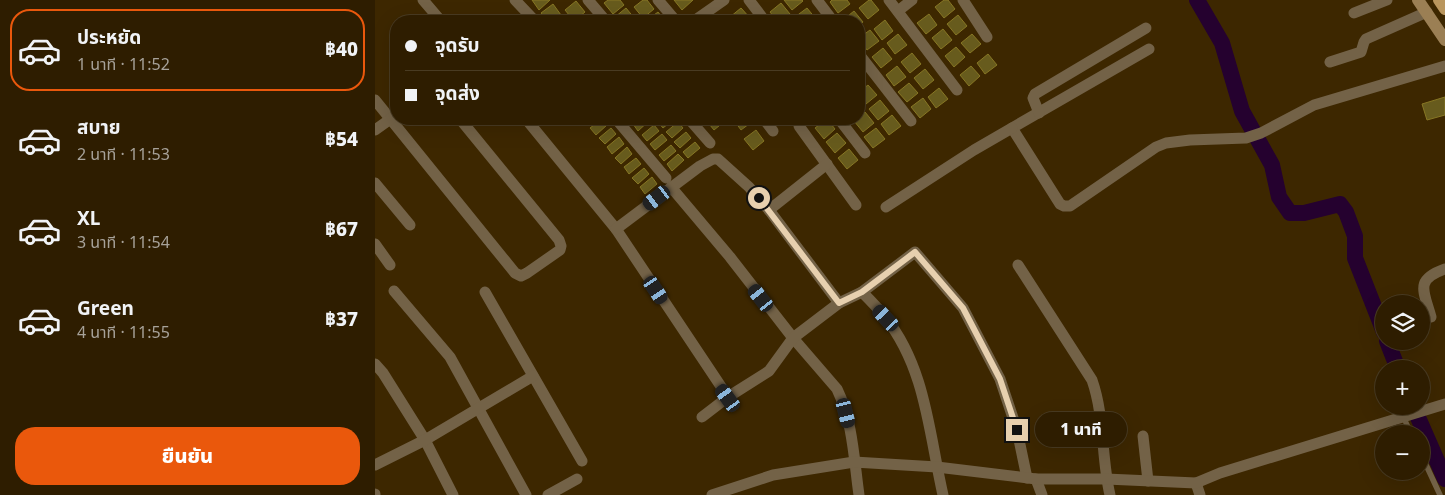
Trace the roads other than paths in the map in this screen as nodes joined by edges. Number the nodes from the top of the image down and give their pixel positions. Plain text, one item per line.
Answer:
1 (423, 0) edge
2 (515, 0) edge
3 (588, 0) edge
4 (658, 0) edge
5 (725, 0) edge
6 (749, 0) edge
7 (817, 0) edge
8 (889, 0) edge
9 (912, 0) edge
10 (963, 0) edge
11 (1387, 0) edge
12 (1418, 0) edge
13 (1439, 0) edge
14 (1445, 9) edge
15 (898, 11) junction
16 (1427, 12) junction
17 (1353, 13) dead end
18 (436, 15) edge
19 (529, 15) edge
20 (601, 15) edge
21 (671, 15) edge
22 (703, 15) edge
23 (760, 15) edge
24 (828, 15) edge
25 (1146, 28) dead end
26 (987, 37) dead end
27 (1445, 40) edge
28 (1149, 49) dead end
29 (865, 62) edge
30 (1331, 62) dead end
31 (1445, 66) edge
32 (957, 90) dead end
33 (375, 100) edge
34 (390, 113) edge
35 (1039, 113) junction
36 (390, 120) edge
37 (911, 121) dead end
38 (400, 125) edge
39 (465, 125) edge
40 (531, 125) edge
41 (621, 125) edge
42 (694, 125) edge
43 (768, 125) edge
44 (844, 125) edge
45 (799, 126) dead end
46 (1012, 128) junction
47 (375, 130) edge
48 (773, 131) dead end
49 (710, 144) dead end
50 (865, 153) dead end
51 (827, 164) junction
52 (669, 182) junction
53 (375, 183) edge
54 (856, 205) dead end
55 (885, 207) dead end
56 (769, 210) junction
57 (410, 225) dead end
58 (616, 229) junction
59 (375, 244) edge
60 (390, 264) dead end
61 (1018, 265) dead end
62 (1445, 269) edge
63 (394, 291) dead end
64 (485, 292) dead end
65 (862, 292) junction
66 (839, 303) junction
67 (1431, 317) dead end
68 (793, 338) junction
69 (375, 364) edge
70 (533, 376) junction
71 (728, 398) junction
72 (1445, 404) edge
73 (480, 408) junction
74 (1430, 408) edge
75 (1407, 415) joint
76 (702, 417) dead end
77 (1409, 425) edge
78 (1143, 436) dead end
79 (425, 440) junction
80 (582, 461) dead end
81 (854, 462) junction
82 (375, 465) edge
83 (937, 468) junction
84 (1430, 473) edge
85 (577, 479) dead end
86 (1032, 479) junction
87 (1106, 479) junction
88 (1148, 481) junction
89 (1196, 482) junction
90 (453, 495) edge
91 (526, 495) edge
92 (548, 495) edge
93 (714, 495) edge
94 (859, 495) edge
95 (943, 495) edge
96 (1042, 495) edge
97 (1110, 495) edge
98 (1201, 495) edge
99 (1440, 495) edge

1 - 18 street
2 - 19 street
3 - 20 street
4 - 21 street
5 - 22 street
6 - 23 street
7 - 24 street
8 - 15 street
9 - 15 street
10 - 26 street
11 - 17 street
12 - 16 main road
13 - 14 main road
15 - 32 street
16 - 27 main road
16 - 30 street
25 - 35 street
28 - 35 street
29 - 37 street
31 - 46 street
33 - 34 street
35 - 46 street
36 - 47 street
38 - 39 street
40 - 58 street
41 - 52 street
42 - 49 street
43 - 48 street
44 - 50 street
45 - 51 street
46 - 55 street
51 - 54 street
51 - 56 street
52 - 56 street
52 - 58 street
52 - 68 street
53 - 57 street
56 - 66 street
58 - 71 street
59 - 60 street
61 - 87 street
62 - 67 street
63 - 73 street
64 - 70 street
65 - 66 street
65 - 83 street
65 - 86 street
66 - 68 street
68 - 71 street
68 - 81 street
69 - 79 street
70 - 73 street
70 - 80 street
71 - 76 street
72 - 74 street
73 - 79 street
73 - 91 street
75 - 77 lane
75 - 89 street
78 - 88 street
79 - 82 street
79 - 90 street
81 - 83 street
81 - 93 street
81 - 94 street
83 - 86 street
83 - 95 street
84 - 99 lane
85 - 92 street
86 - 87 street
86 - 96 street
87 - 88 street
87 - 97 street
88 - 89 street
89 - 98 street

